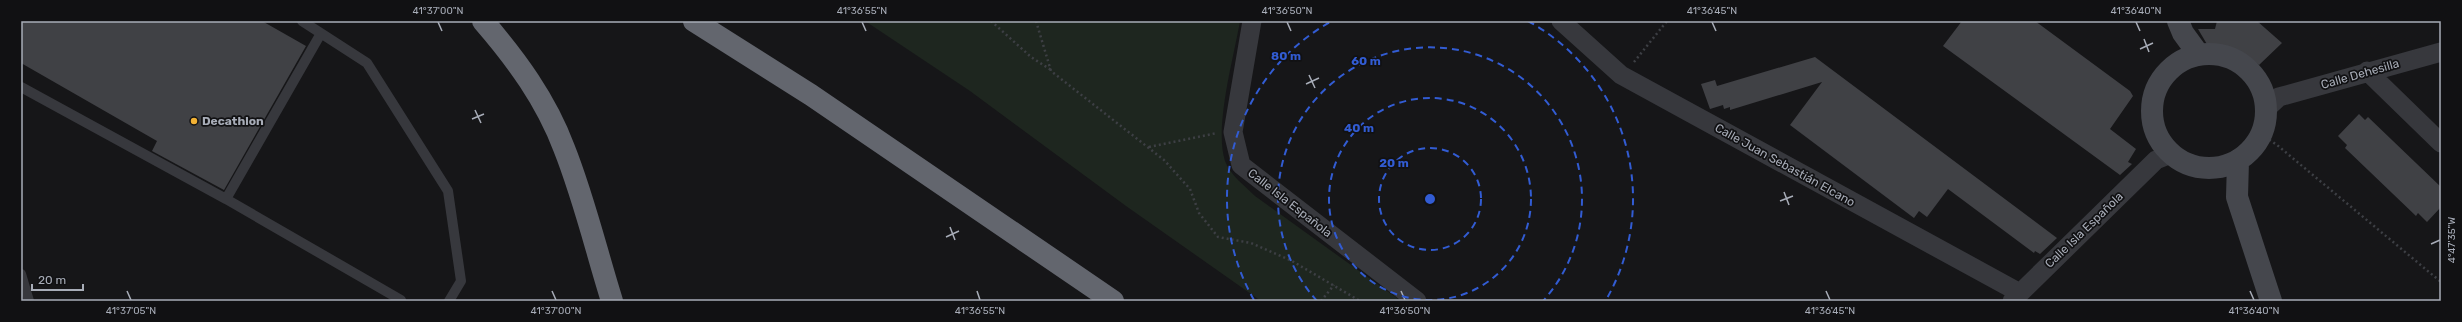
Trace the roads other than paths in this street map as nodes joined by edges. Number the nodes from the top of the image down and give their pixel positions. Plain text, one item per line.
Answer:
1 (302, 21) edge
2 (483, 21) edge
3 (694, 21) edge
4 (1252, 21) edge
5 (1561, 21) edge
6 (2181, 27) edge
7 (320, 35) junction
8 (2441, 52) edge
9 (2189, 58) junction
10 (2367, 71) junction
11 (21, 87) edge
12 (2269, 99) junction
13 (2441, 143) edge
14 (2163, 152) junction
15 (2238, 161) junction
16 (2207, 168) junction
17 (2237, 197) junction
18 (226, 199) junction
19 (21, 274) edge
20 (2016, 297) edge
21 (401, 300) edge
22 (29, 301) edge
23 (449, 301) edge
24 (612, 301) edge
25 (1113, 301) edge
26 (1417, 301) edge
27 (2271, 301) edge

1 - 7 lane
2 - 24 highway
3 - 25 highway
4 - 26 street, Calle Isla Española
5 - 20 street, Calle Juan Sebastián Elcano
6 - 9 street
7 - 18 lane
7 - 23 lane
8 - 10 street, Calle Dehesilla
9 - 12 street
9 - 14 street
10 - 12 street, Calle Dehesilla
10 - 13 street
11 - 18 lane
12 - 15 street
14 - 16 street
14 - 20 street, Calle Isla Española
15 - 16 street
15 - 17 street
16 - 17 street
17 - 27 street
18 - 21 lane
19 - 22 lane

